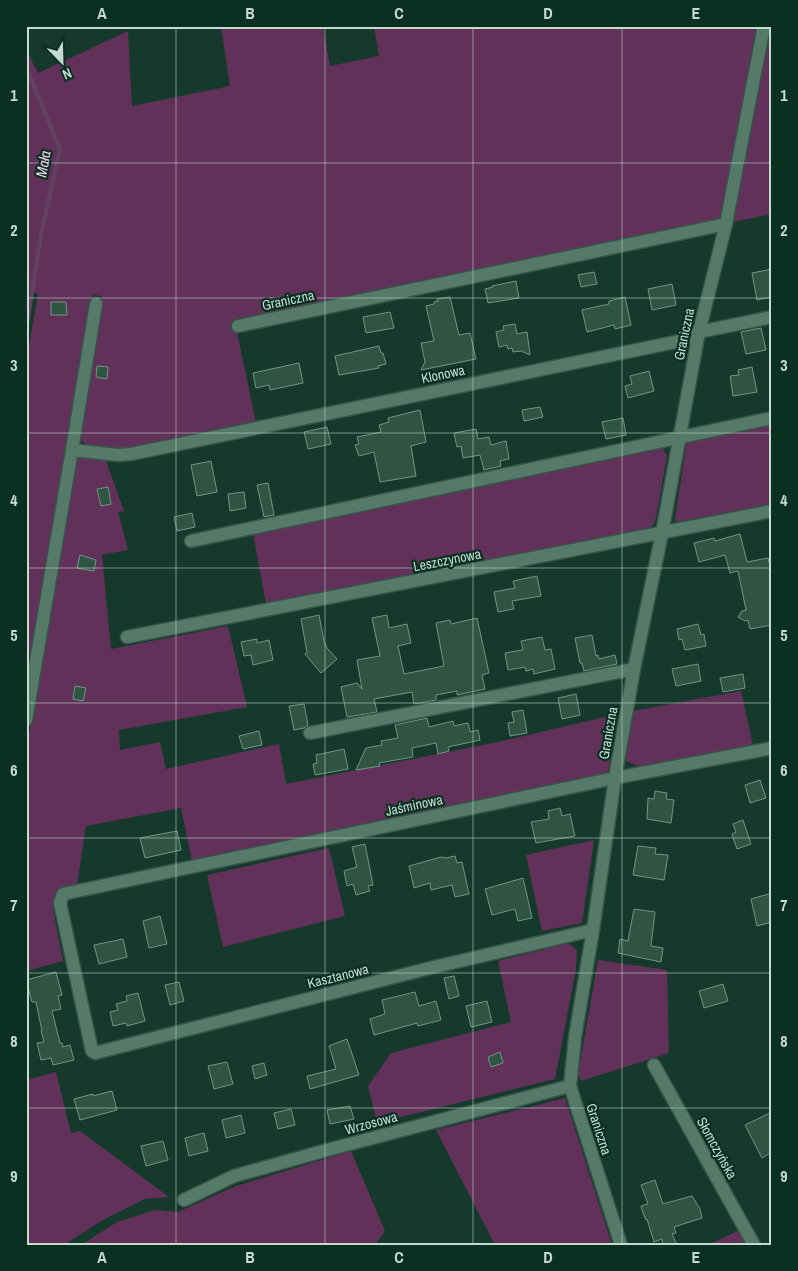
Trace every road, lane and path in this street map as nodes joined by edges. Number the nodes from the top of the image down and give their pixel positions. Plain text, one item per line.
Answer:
1 (764, 26) edge
2 (726, 224) junction
3 (96, 304) dead end
4 (772, 317) edge
5 (238, 326) dead end
6 (699, 332) junction
7 (772, 418) edge
8 (678, 438) junction
9 (72, 450) junction
10 (772, 511) edge
11 (662, 533) junction
12 (191, 541) dead end
13 (127, 637) dead end
14 (634, 669) junction
15 (26, 720) edge
16 (310, 733) dead end
17 (772, 748) edge
18 (615, 778) junction
19 (593, 930) junction
20 (92, 1051) joint
21 (654, 1065) dead end
22 (570, 1086) junction
23 (184, 1200) dead end
24 (621, 1245) edge
25 (754, 1245) edge

1 - 2 street, Graniczna
2 - 5 street, Graniczna
2 - 6 street, Graniczna
3 - 9 street
4 - 6 street, Klonowa
6 - 8 street, Graniczna
6 - 9 street, Klonowa
7 - 8 street
8 - 11 street, Graniczna
8 - 12 street
9 - 15 street
10 - 11 street, Leszczynowa
11 - 13 street, Leszczynowa
11 - 14 street, Graniczna
14 - 16 street
14 - 18 street, Graniczna
17 - 18 street, Jaśminowa
18 - 19 street, Graniczna
18 - 20 street, Jaśminowa
19 - 20 street, Kasztanowa
19 - 22 street, Graniczna
21 - 25 street, Słomczyńska
22 - 23 street, Wrzosowa
22 - 24 street, Graniczna

